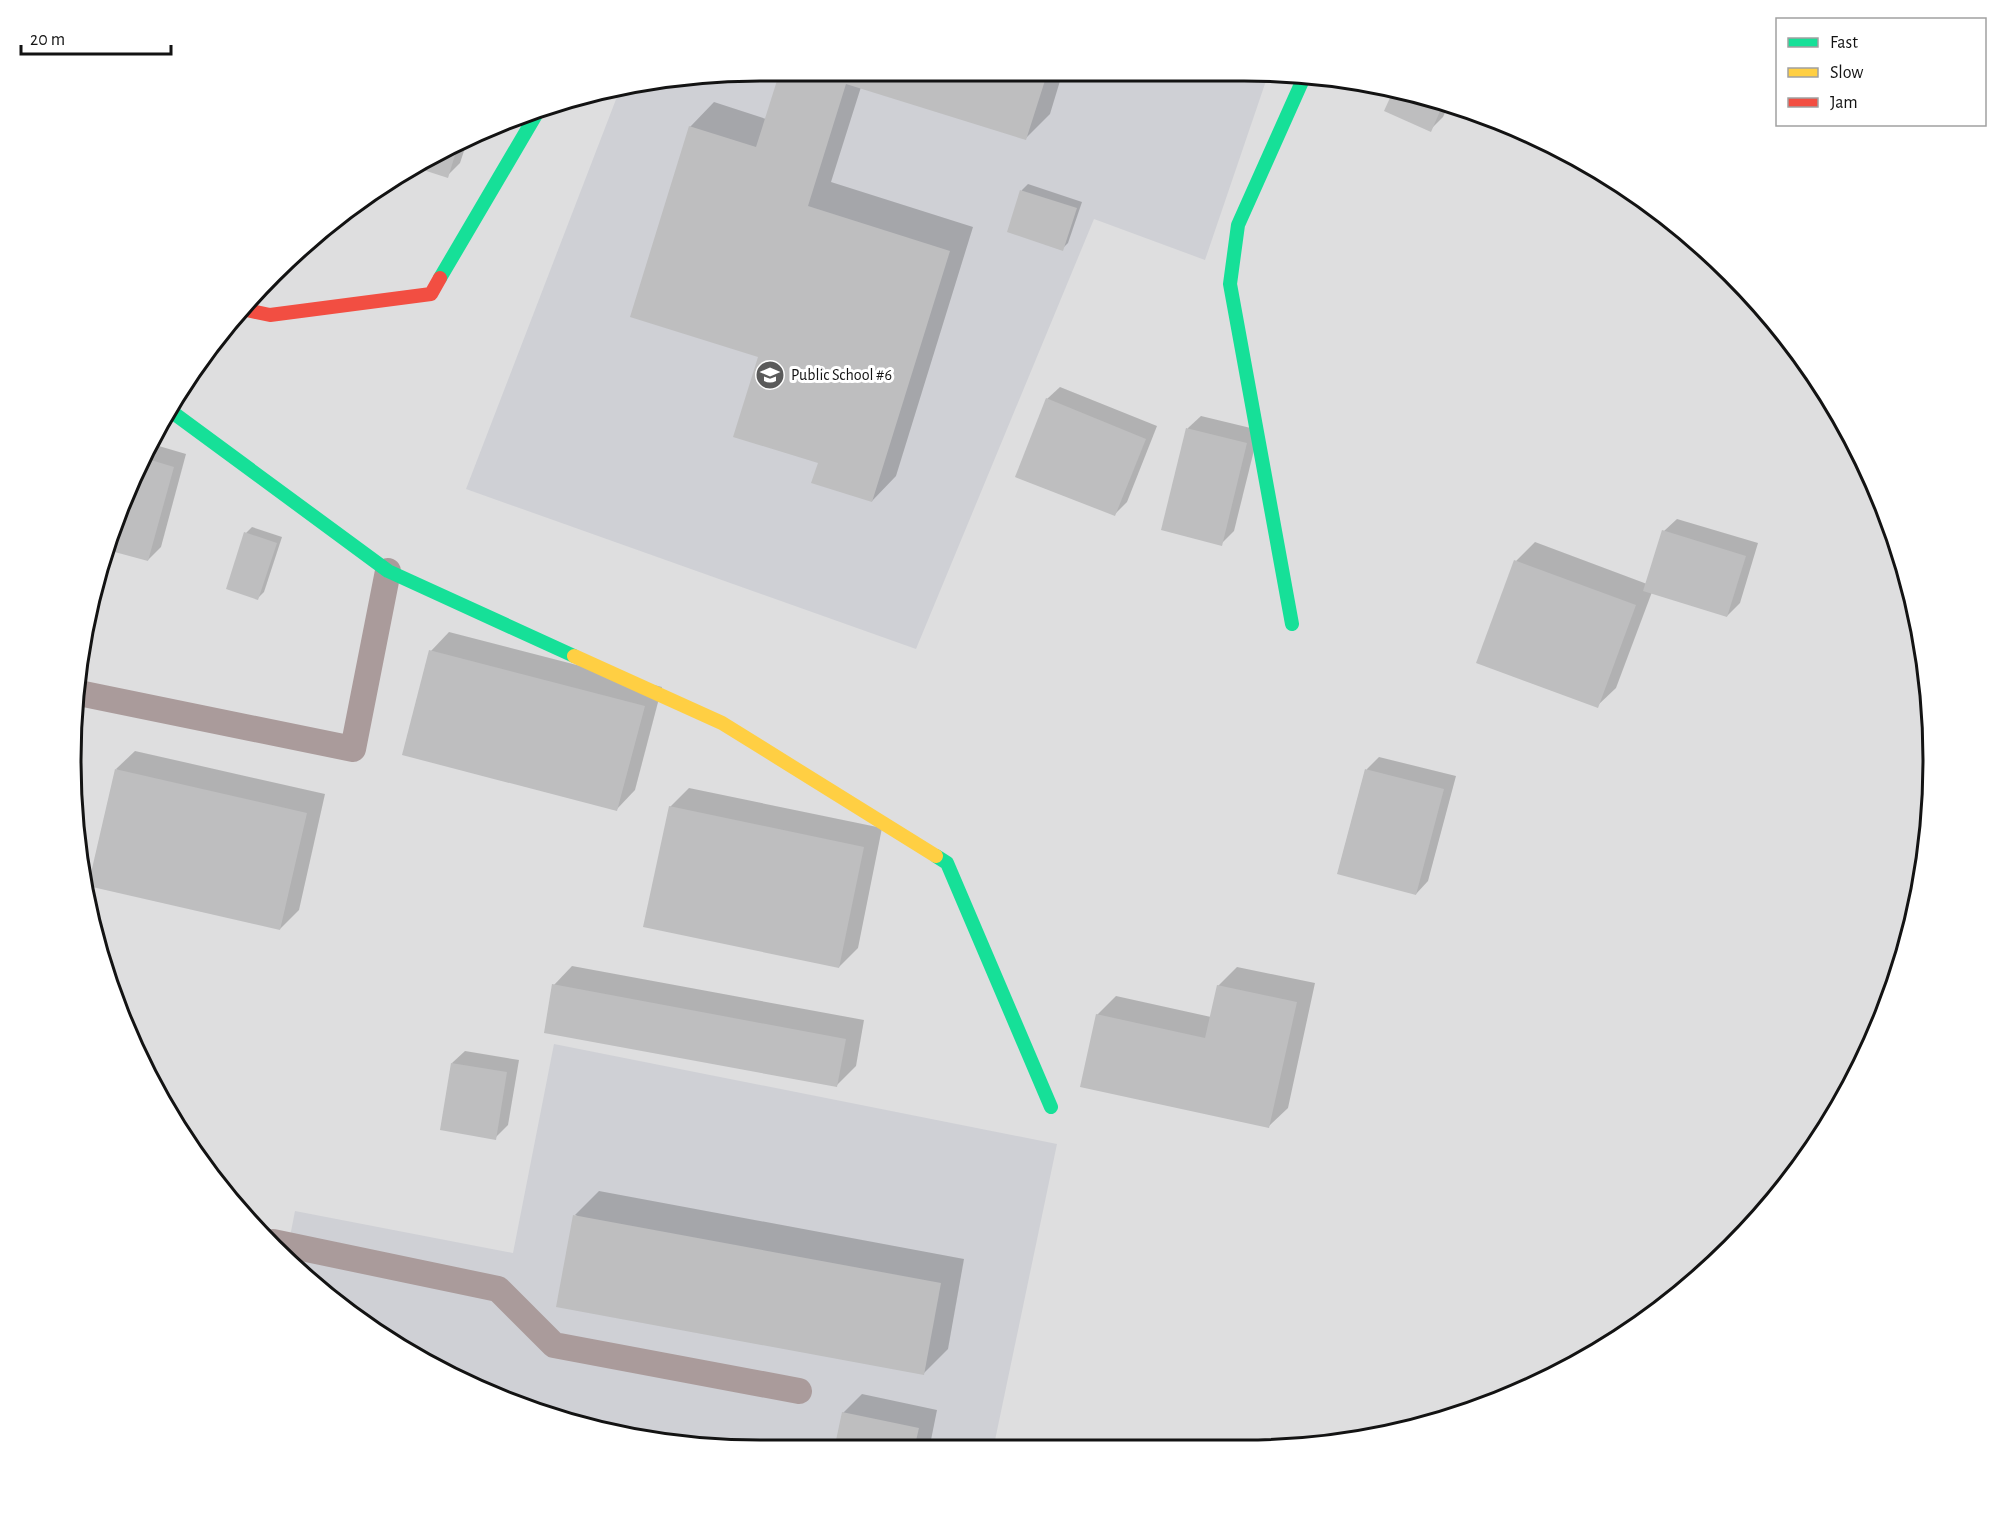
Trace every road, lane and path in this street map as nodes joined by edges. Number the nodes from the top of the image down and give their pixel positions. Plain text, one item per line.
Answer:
1 (1301, 84) edge
2 (532, 121) edge
3 (251, 311) edge
4 (176, 415) edge
5 (388, 571) junction
6 (1292, 624) dead end
7 (84, 694) edge
8 (1050, 1107) dead end
9 (283, 1244) edge
10 (799, 1391) dead end

1 - 6 street
2 - 3 street
4 - 5 street
5 - 7 lane
5 - 8 street
9 - 10 lane

